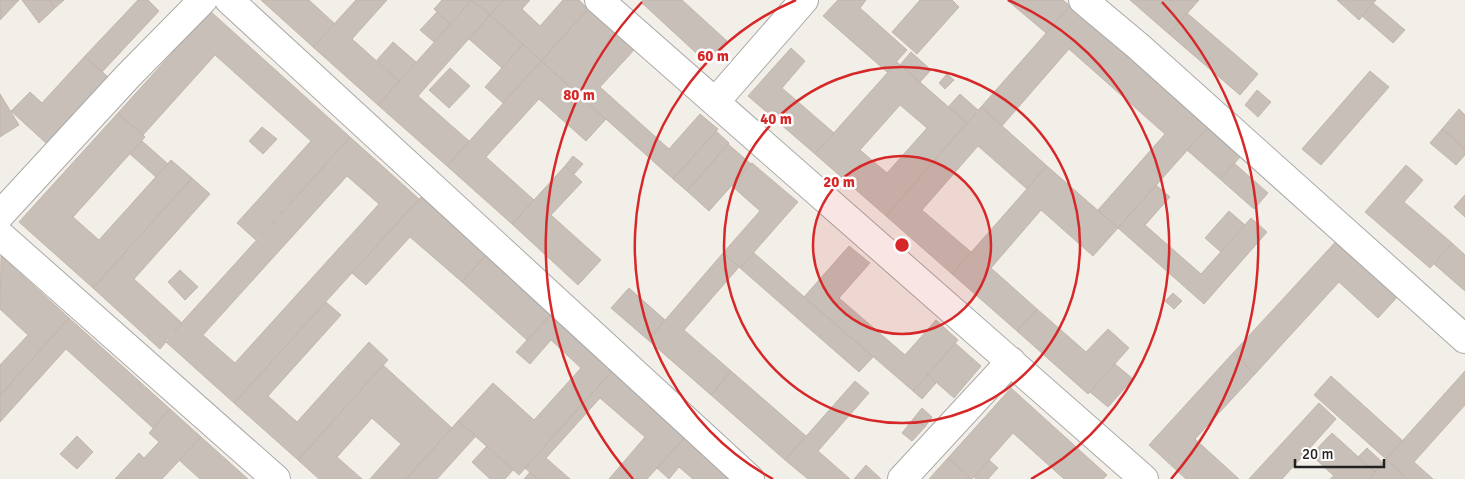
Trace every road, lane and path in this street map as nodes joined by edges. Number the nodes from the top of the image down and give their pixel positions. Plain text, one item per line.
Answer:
1 (203, 0) edge
2 (229, 0) edge
3 (599, 0) edge
4 (804, 0) edge
5 (1083, 0) edge
6 (716, 101) junction
7 (0, 216) edge
8 (0, 235) edge
9 (1465, 339) edge
10 (1012, 361) junction
11 (276, 479) edge
12 (750, 479) edge
13 (902, 479) edge
14 (1144, 479) edge

1 - 7 street
2 - 12 street
3 - 6 street
4 - 6 street
5 - 9 street
6 - 10 street
8 - 11 street
10 - 13 street
10 - 14 street

